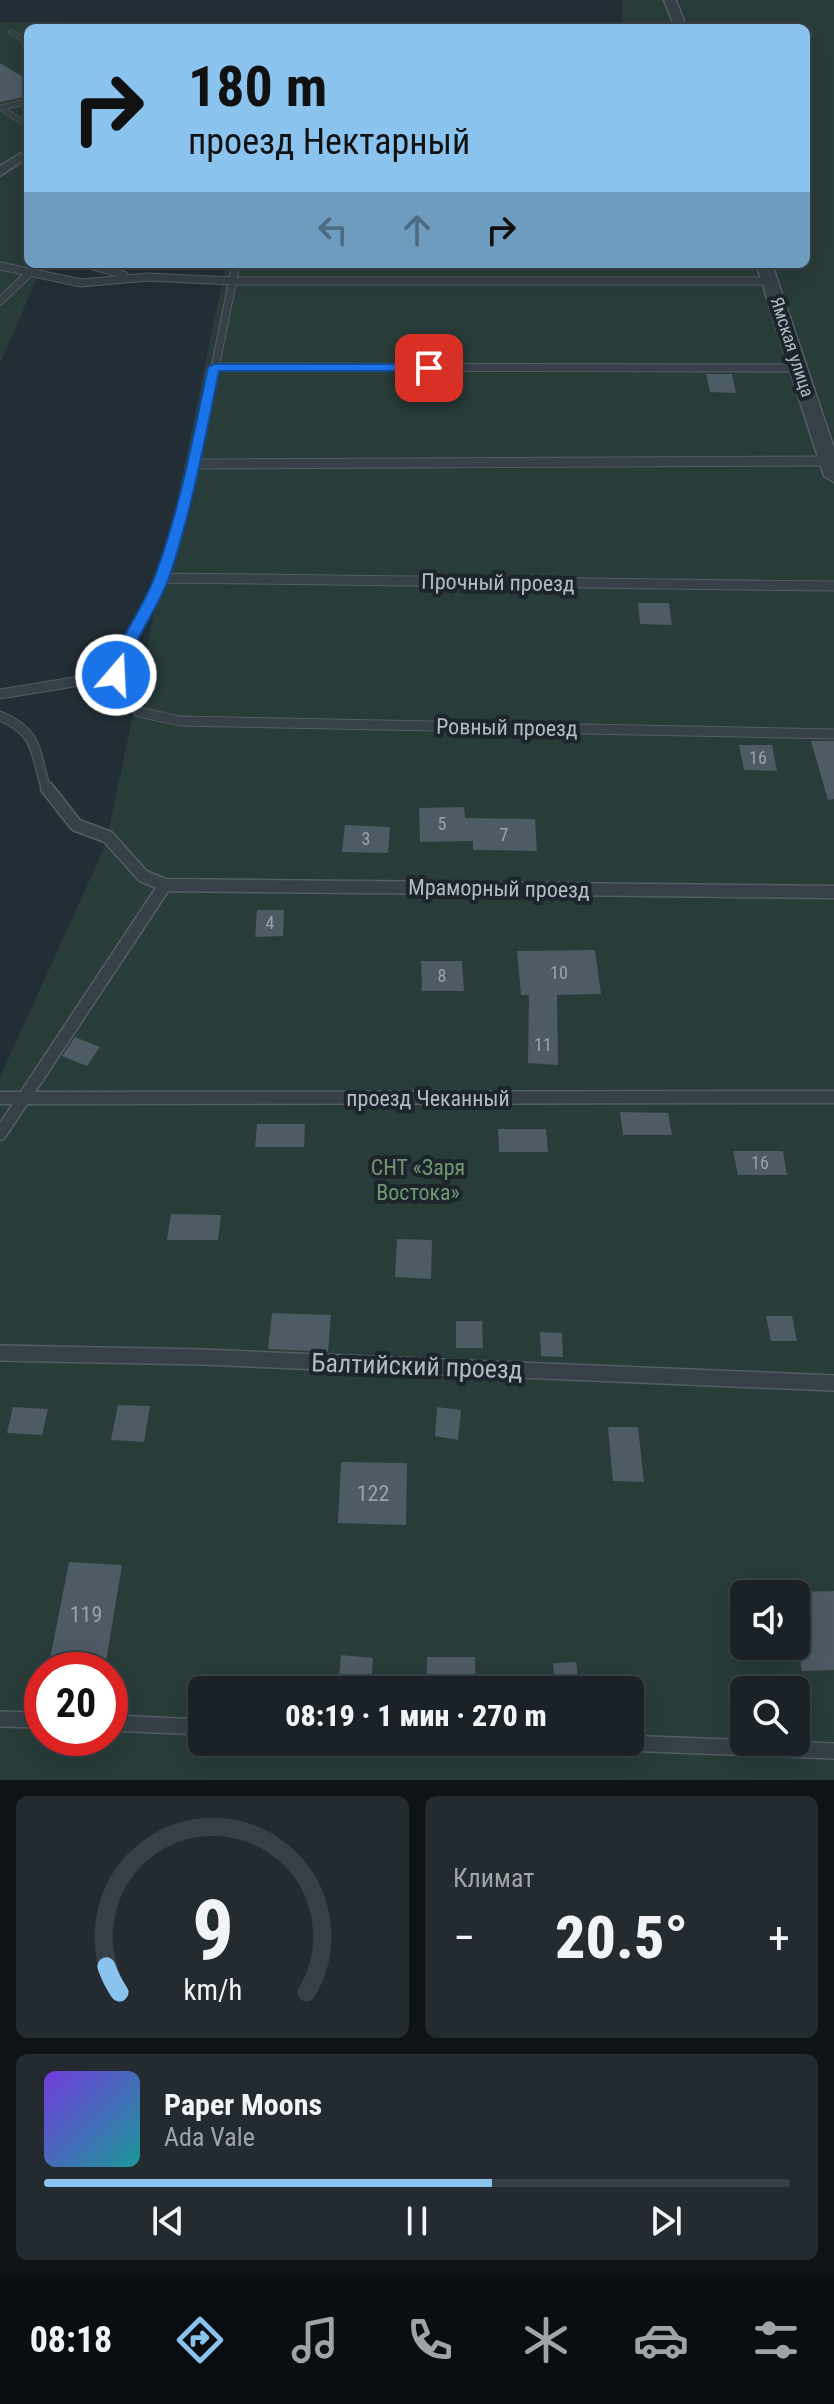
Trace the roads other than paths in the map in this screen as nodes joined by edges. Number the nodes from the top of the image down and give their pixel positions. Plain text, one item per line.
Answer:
1 (670, 0) edge
2 (679, 24) edge
3 (11, 32) dead end
4 (24, 40) edge
5 (24, 102) edge
6 (0, 108) edge
7 (24, 123) edge
8 (24, 155) edge
9 (0, 172) edge
10 (0, 266) edge
11 (34, 268) edge
12 (97, 268) edge
13 (235, 268) edge
14 (767, 272) edge
15 (27, 274) junction
16 (148, 277) junction
17 (233, 281) junction
18 (0, 301) edge
19 (214, 367) junction
20 (799, 368) junction
21 (194, 464) junction
22 (831, 469) edge
23 (162, 578) junction
24 (834, 586) edge
25 (116, 675) junction
26 (0, 694) edge
27 (0, 716) edge
28 (834, 734) edge
29 (165, 885) junction
30 (834, 892) edge
31 (834, 1097) edge
32 (0, 1098) edge
33 (22, 1100) junction
34 (0, 1134) edge
35 (0, 1353) edge
36 (834, 1383) edge
37 (0, 1719) edge
38 (24, 1720) edge
39 (128, 1724) edge
40 (188, 1726) edge
41 (644, 1744) edge
42 (834, 1751) edge

1 - 2 street
3 - 4 lane
5 - 6 lane
6 - 7 lane
8 - 9 street
10 - 15 lane
11 - 15 lane
12 - 16 lane
13 - 17 lane
14 - 17 lane
14 - 20 street, Ямская улица
15 - 16 lane
15 - 18 lane
16 - 17 lane
17 - 19 lane
19 - 20 lane
19 - 21 lane
20 - 22 street, Ямская улица
21 - 22 lane
21 - 23 lane
23 - 24 lane, Прочный проезд
23 - 25 lane
25 - 26 lane
25 - 28 lane, Ровный проезд
27 - 29 lane
29 - 30 lane, Мраморный проезд
29 - 33 lane
31 - 33 lane, проезд Чеканный
32 - 33 lane, проезд Чеканный
33 - 34 lane
35 - 36 lane, Балтийский проезд
37 - 38 lane
39 - 40 lane
41 - 42 lane

